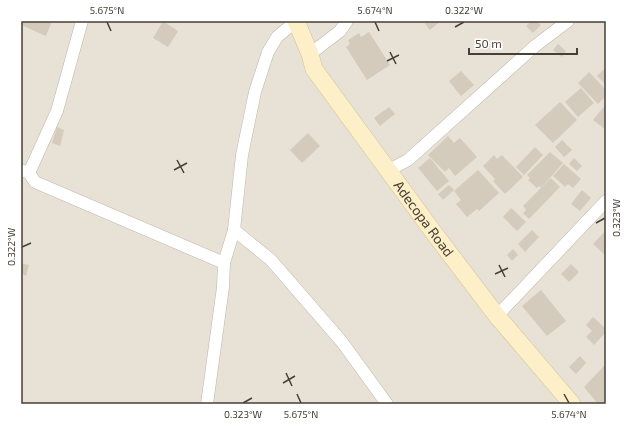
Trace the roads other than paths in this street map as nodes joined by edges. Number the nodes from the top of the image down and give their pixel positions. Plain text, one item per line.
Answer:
1 (82, 21) edge
2 (296, 21) edge
3 (347, 21) edge
4 (568, 21) edge
5 (310, 54) junction
6 (389, 170) junction
7 (25, 172) edge
8 (606, 201) edge
9 (234, 230) junction
10 (224, 263) junction
11 (497, 316) junction
12 (207, 404) edge
13 (388, 404) edge
14 (572, 404) edge

1 - 7 street
2 - 5 street, Adecopa Road
2 - 9 street
3 - 5 street
4 - 6 street
5 - 6 street, Adecopa Road
6 - 11 street, Adecopa Road
7 - 10 street
8 - 11 street
9 - 10 street
9 - 13 street
10 - 12 street
11 - 14 street, Adecopa Road

